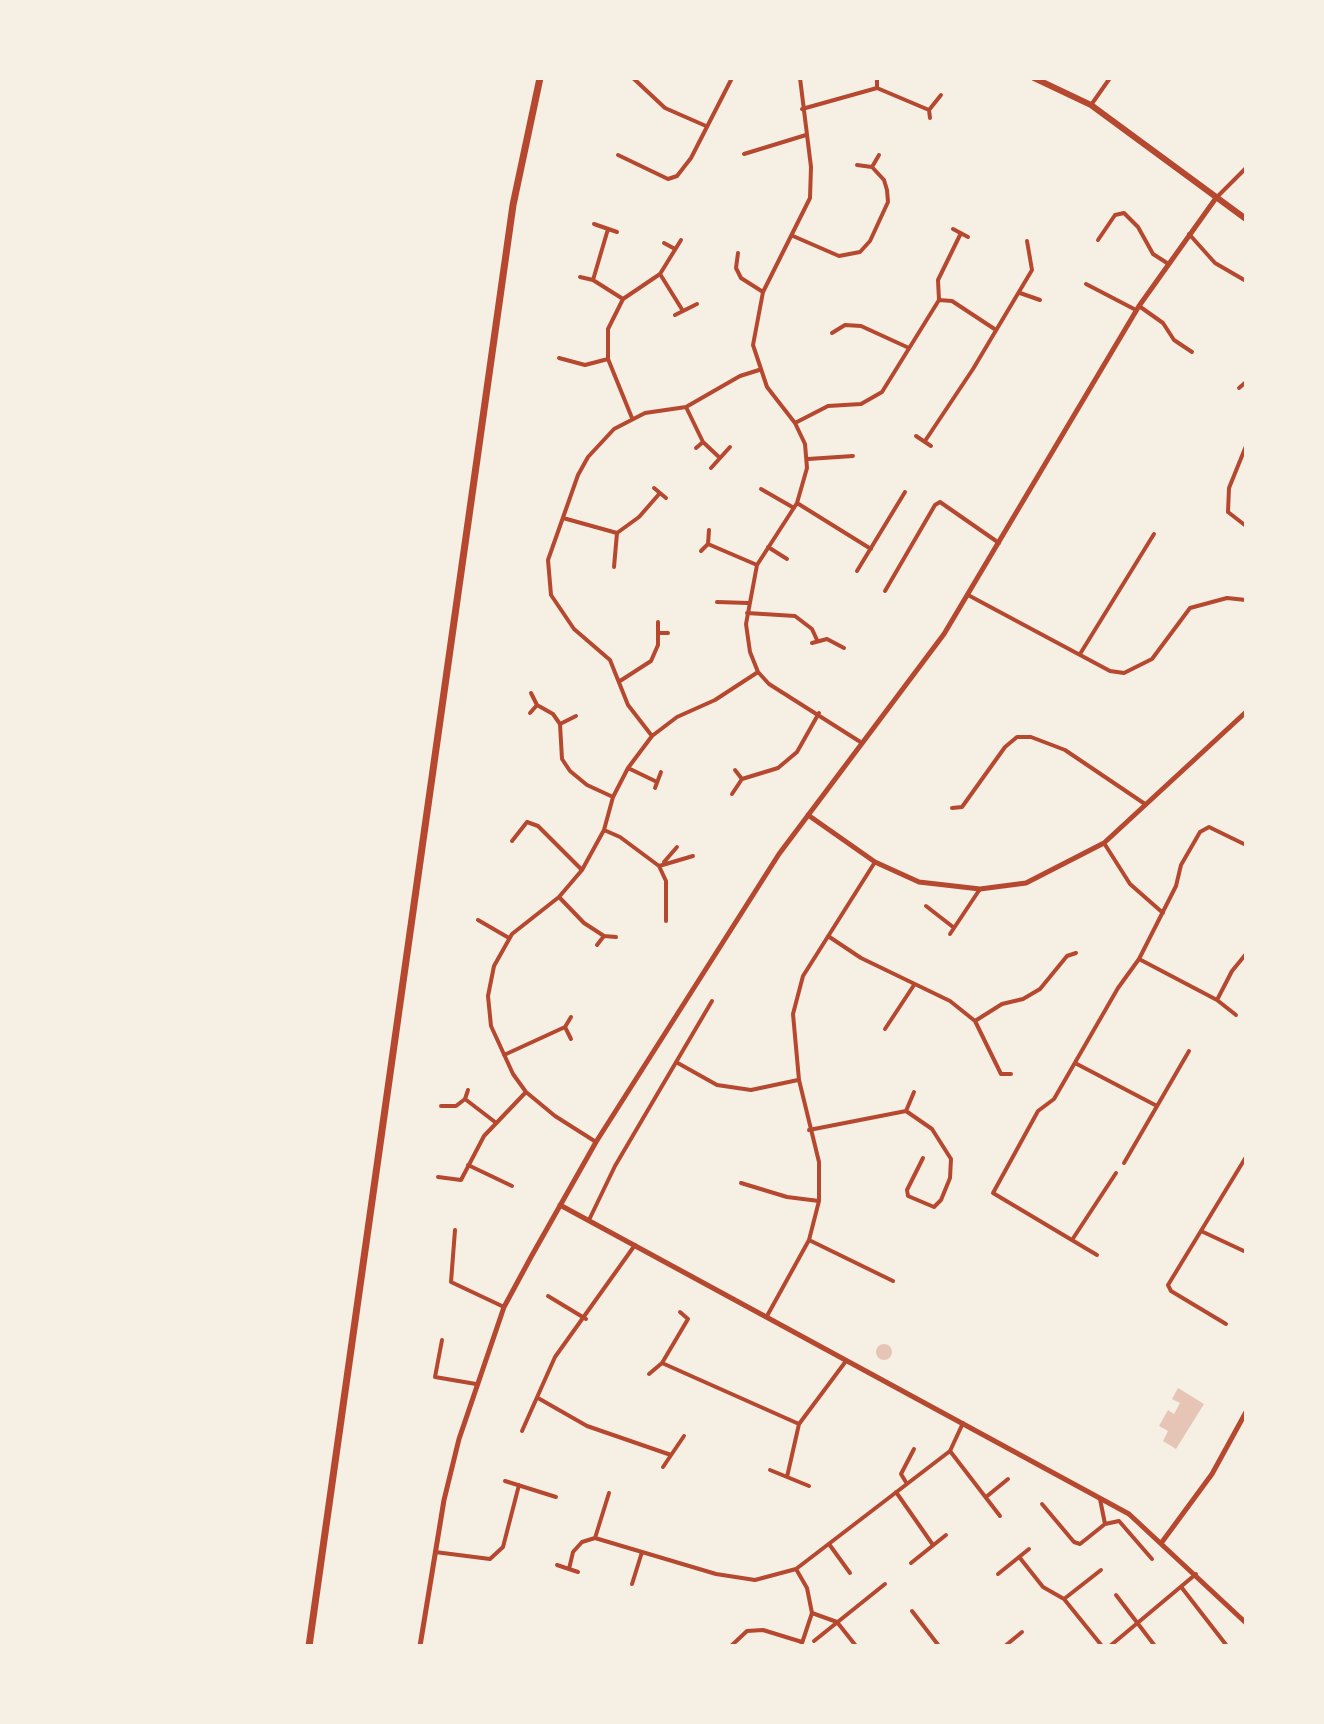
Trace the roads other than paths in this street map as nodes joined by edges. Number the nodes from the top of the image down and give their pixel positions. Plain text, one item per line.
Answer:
1 (540, 78) edge
2 (732, 78) edge
3 (800, 78) edge
4 (877, 78) edge
5 (1034, 78) edge
6 (1110, 78) edge
7 (634, 79) edge
8 (630, 84) dead end
9 (877, 88) junction
10 (941, 95) dead end
11 (1091, 105) junction
12 (802, 109) junction
13 (929, 110) junction
14 (930, 118) dead end
15 (706, 126) junction
16 (806, 135) junction
17 (744, 154) dead end
18 (618, 155) dead end
19 (879, 155) dead end
20 (857, 165) dead end
21 (872, 167) junction
22 (1246, 168) edge
23 (1216, 198) junction
24 (1246, 219) edge
25 (594, 224) dead end
26 (608, 229) junction
27 (953, 229) dead end
28 (617, 232) dead end
29 (961, 233) junction
30 (1189, 234) junction
31 (793, 236) junction
32 (968, 237) dead end
33 (681, 240) dead end
34 (1098, 240) dead end
35 (1027, 241) dead end
36 (664, 243) dead end
37 (675, 249) junction
38 (738, 253) dead end
39 (1167, 263) junction
40 (660, 274) junction
41 (580, 277) dead end
42 (593, 280) junction
43 (1246, 281) edge
44 (1086, 284) dead end
45 (763, 292) junction
46 (1020, 293) junction
47 (623, 299) junction
48 (939, 300) junction
49 (1040, 300) dead end
50 (697, 304) dead end
51 (1138, 308) junction
52 (683, 311) junction
53 (675, 315) dead end
54 (997, 330) junction
55 (832, 333) dead end
56 (909, 348) junction
57 (1192, 352) dead end
58 (559, 358) dead end
59 (608, 359) junction
60 (759, 370) junction
61 (1246, 382) edge
62 (1239, 388) dead end
63 (686, 407) junction
64 (632, 418) junction
65 (795, 423) junction
66 (916, 436) dead end
67 (925, 441) junction
68 (703, 442) junction
69 (931, 446) dead end
70 (1246, 446) edge
71 (730, 447) dead end
72 (696, 448) dead end
73 (853, 456) dead end
74 (720, 458) junction
75 (808, 459) junction
76 (711, 468) dead end
77 (654, 488) dead end
78 (761, 489) dead end
79 (905, 492) dead end
80 (660, 493) junction
81 (666, 498) dead end
82 (795, 505) junction
83 (563, 518) junction
84 (1246, 526) edge
85 (709, 530) dead end
86 (617, 533) junction
87 (1154, 534) dead end
88 (999, 543) junction
89 (708, 544) junction
90 (768, 547) junction
91 (871, 549) junction
92 (701, 551) dead end
93 (787, 559) dead end
94 (757, 565) junction
95 (614, 567) dead end
96 (857, 571) dead end
97 (885, 591) dead end
98 (968, 595) junction
99 (1246, 600) edge
100 (717, 602) dead end
101 (748, 603) junction
102 (747, 613) junction
103 (658, 622) dead end
104 (658, 633) junction
105 (668, 633) dead end
106 (844, 648) dead end
107 (1080, 654) junction
108 (758, 672) junction
109 (620, 681) junction
110 (531, 693) dead end
111 (537, 705) junction
112 (530, 713) dead end
113 (819, 713) junction
114 (576, 716) dead end
115 (1244, 716) edge
116 (560, 724) junction
117 (652, 736) junction
118 (862, 743) junction
119 (628, 768) junction
120 (735, 770) dead end
121 (661, 772) dead end
122 (742, 779) junction
123 (655, 781) junction
124 (655, 788) dead end
125 (732, 794) dead end
126 (613, 797) junction
127 (1146, 806) junction
128 (952, 808) dead end
129 (808, 815) junction
130 (604, 830) junction
131 (512, 841) dead end
132 (1104, 843) junction
133 (1246, 845) edge
134 (677, 847) dead end
135 (693, 856) dead end
136 (875, 862) junction
137 (659, 866) junction
138 (582, 870) junction
139 (980, 889) junction
140 (559, 897) junction
141 (926, 906) dead end
142 (1163, 913) junction
143 (666, 921) dead end
144 (480, 923) dead end
145 (953, 927) junction
146 (950, 934) dead end
147 (604, 936) junction
148 (828, 936) junction
149 (616, 937) dead end
150 (509, 938) junction
151 (597, 945) dead end
152 (1076, 953) dead end
153 (1246, 954) edge
154 (1139, 959) junction
155 (914, 985) junction
156 (1217, 1000) junction
157 (712, 1001) dead end
158 (1236, 1015) dead end
159 (571, 1017) dead end
160 (975, 1021) junction
161 (565, 1027) junction
162 (885, 1029) dead end
163 (571, 1039) dead end
164 (1189, 1051) dead end
165 (504, 1055) junction
166 (676, 1062) junction
167 (1075, 1063) junction
168 (1011, 1074) dead end
169 (799, 1080) junction
170 (468, 1090) dead end
171 (526, 1092) junction
172 (914, 1092) dead end
173 (465, 1099) junction
174 (441, 1106) dead end
175 (1157, 1106) junction
176 (906, 1111) junction
177 (495, 1122) junction
178 (809, 1130) junction
179 (596, 1142) junction
180 (1246, 1157) edge
181 (923, 1158) dead end
182 (1124, 1163) dead end
183 (468, 1165) junction
184 (1116, 1173) dead end
185 (438, 1177) dead end
186 (741, 1183) dead end
187 (512, 1186) dead end
188 (819, 1201) junction
189 (560, 1205) junction
190 (589, 1220) junction
191 (455, 1230) dead end
192 (1200, 1230) junction
193 (809, 1240) junction
194 (1072, 1240) junction
195 (635, 1245) junction
196 (1246, 1252) edge
197 (1097, 1255) dead end
198 (893, 1281) dead end
199 (451, 1282) junction
200 (446, 1288) dead end
201 (548, 1296) dead end
202 (504, 1307) junction
203 (680, 1312) dead end
204 (767, 1316) junction
205 (586, 1319) junction
206 (1226, 1324) dead end
207 (442, 1340) dead end
208 (846, 1361) junction
209 (662, 1363) junction
210 (649, 1374) dead end
211 (476, 1384) junction
212 (538, 1398) junction
213 (1246, 1412) edge
214 (963, 1423) junction
215 (799, 1424) junction
216 (522, 1431) dead end
217 (684, 1436) dead end
218 (914, 1449) dead end
219 (950, 1451) junction
220 (671, 1455) junction
221 (663, 1467) dead end
222 (770, 1470) dead end
223 (787, 1477) junction
224 (1008, 1479) dead end
225 (505, 1481) dead end
226 (907, 1484) junction
227 (519, 1485) junction
228 (809, 1486) dead end
229 (896, 1492) junction
230 (609, 1493) dead end
231 (556, 1497) dead end
232 (986, 1497) junction
233 (1100, 1499) junction
234 (1042, 1504) dead end
235 (1000, 1516) dead end
236 (1105, 1524) junction
237 (946, 1535) dead end
238 (595, 1538) junction
239 (1162, 1542) junction
240 (829, 1544) junction
241 (933, 1545) junction
242 (1029, 1549) dead end
243 (435, 1552) junction
244 (642, 1552) junction
245 (1020, 1558) junction
246 (1152, 1559) dead end
247 (911, 1563) dead end
248 (557, 1565) dead end
249 (569, 1569) junction
250 (796, 1569) junction
251 (1101, 1570) dead end
252 (578, 1572) dead end
253 (850, 1573) dead end
254 (998, 1574) dead end
255 (1196, 1574) junction
256 (632, 1584) dead end
257 (885, 1584) dead end
258 (1182, 1588) junction
259 (1116, 1595) dead end
260 (1064, 1599) junction
261 (912, 1611) dead end
262 (812, 1613) junction
263 (837, 1622) junction
264 (1246, 1623) edge
265 (1138, 1624) junction
266 (1022, 1632) dead end
267 (814, 1641) dead end
268 (802, 1644) edge
269 (1013, 1644) edge
270 (309, 1646) edge
271 (420, 1646) edge
272 (731, 1646) edge
273 (856, 1646) edge
274 (939, 1646) edge
275 (1005, 1646) edge
276 (1102, 1646) edge
277 (1110, 1646) edge
278 (1155, 1646) edge
279 (1227, 1646) edge

1 - 270 highway
2 - 15 street
3 - 12 street
4 - 9 street
5 - 11 main road
6 - 11 street
7 - 8 street
7 - 15 street
9 - 12 street
9 - 13 street
10 - 13 street
11 - 23 main road
12 - 16 street
13 - 14 street
15 - 18 street
16 - 17 street
16 - 31 street
19 - 21 street
20 - 21 street
21 - 31 street
22 - 23 street
23 - 24 main road
23 - 30 street
25 - 26 street
26 - 28 street
26 - 42 street
27 - 29 street
29 - 32 street
29 - 48 street
30 - 39 street
30 - 43 street
31 - 45 street
33 - 37 street
34 - 39 street
35 - 46 street
36 - 37 street
37 - 40 street
38 - 45 street
39 - 51 street
40 - 47 street
40 - 52 street
41 - 42 street
42 - 47 street
44 - 51 street
45 - 60 street
46 - 49 street
46 - 54 street
47 - 59 street
48 - 54 street
48 - 56 street
50 - 52 street
51 - 57 street
51 - 88 street
52 - 53 street
54 - 67 street
55 - 56 street
56 - 65 street
58 - 59 street
59 - 64 street
60 - 63 street
60 - 65 street
61 - 62 street
63 - 64 street
63 - 68 street
64 - 83 street
65 - 75 street
66 - 67 street
67 - 69 street
68 - 72 street
68 - 74 street
70 - 84 street
71 - 74 street
73 - 75 street
74 - 76 street
75 - 82 street
77 - 80 street
78 - 82 street
79 - 91 street
80 - 81 street
80 - 86 street
82 - 90 street
82 - 91 street
83 - 86 street
83 - 109 street
85 - 89 street
86 - 95 street
87 - 107 street
88 - 97 street
88 - 98 street
89 - 92 street
89 - 94 street
90 - 93 street
90 - 94 street
91 - 96 street
94 - 101 street
98 - 107 street
98 - 118 street
99 - 107 street
100 - 101 street
101 - 102 street
102 - 106 street
102 - 108 street
103 - 104 street
104 - 105 street
104 - 109 street
108 - 113 street
108 - 117 street
109 - 117 street
110 - 111 street
111 - 112 street
111 - 116 street
113 - 118 street
113 - 122 street
114 - 116 street
115 - 127 street
116 - 126 street
117 - 119 street
118 - 129 street
119 - 123 street
119 - 126 street
120 - 122 street
121 - 123 street
122 - 125 street
123 - 124 street
126 - 130 street
127 - 128 street
127 - 132 street
129 - 136 street
129 - 179 street
130 - 137 street
130 - 138 street
131 - 138 street
132 - 139 street
132 - 142 street
133 - 142 street
134 - 137 street
135 - 137 street
136 - 139 street
136 - 148 street
137 - 143 street
138 - 140 street
139 - 145 street
140 - 147 street
140 - 150 street
141 - 145 street
142 - 154 street
144 - 150 street
145 - 146 street
147 - 149 street
147 - 151 street
148 - 155 street
148 - 169 street
150 - 165 street
152 - 160 street
153 - 156 street
154 - 156 street
154 - 167 street
155 - 160 street
155 - 162 street
156 - 158 street
157 - 166 street
159 - 161 street
160 - 168 street
161 - 163 street
161 - 165 street
164 - 175 street
165 - 171 street
166 - 169 street
166 - 190 street
167 - 175 street
167 - 194 street
169 - 178 street
170 - 173 street
171 - 177 street
171 - 179 street
172 - 176 street
173 - 174 street
173 - 177 street
175 - 182 street
176 - 178 street
176 - 181 street
177 - 183 street
178 - 188 street
179 - 189 street
180 - 192 street
183 - 185 street
183 - 187 street
184 - 194 street
186 - 188 street
188 - 193 street
189 - 190 street
189 - 202 street
190 - 195 street
191 - 199 street
192 - 196 street
192 - 206 street
193 - 198 street
193 - 204 street
194 - 197 street
195 - 204 street
195 - 205 street
199 - 200 street
199 - 202 street
201 - 205 street
202 - 211 street
203 - 209 street
204 - 208 street
205 - 212 street
207 - 211 street
208 - 214 street
208 - 215 street
209 - 210 street
209 - 215 street
211 - 243 street
212 - 216 street
212 - 220 street
213 - 239 street
214 - 219 street
214 - 233 street
215 - 223 street
217 - 220 street
218 - 226 street
219 - 226 street
219 - 232 street
220 - 221 street
222 - 223 street
223 - 228 street
224 - 232 street
225 - 227 street
226 - 229 street
227 - 231 street
227 - 243 street
229 - 240 street
229 - 241 street
230 - 238 street
232 - 235 street
233 - 236 street
233 - 239 street
234 - 236 street
236 - 246 street
237 - 241 street
238 - 244 street
238 - 249 street
239 - 255 street
240 - 250 street
240 - 253 street
241 - 247 street
242 - 245 street
243 - 271 street
244 - 250 street
244 - 256 street
245 - 254 street
245 - 260 street
248 - 249 street
249 - 252 street
250 - 262 street
251 - 260 street
255 - 258 street
255 - 264 street
257 - 263 street
258 - 265 street
258 - 279 street
259 - 265 street
260 - 276 street
261 - 274 street
262 - 263 street
262 - 268 street
263 - 267 street
263 - 273 street
265 - 277 street
265 - 278 street
266 - 269 street
268 - 272 street
269 - 275 street

